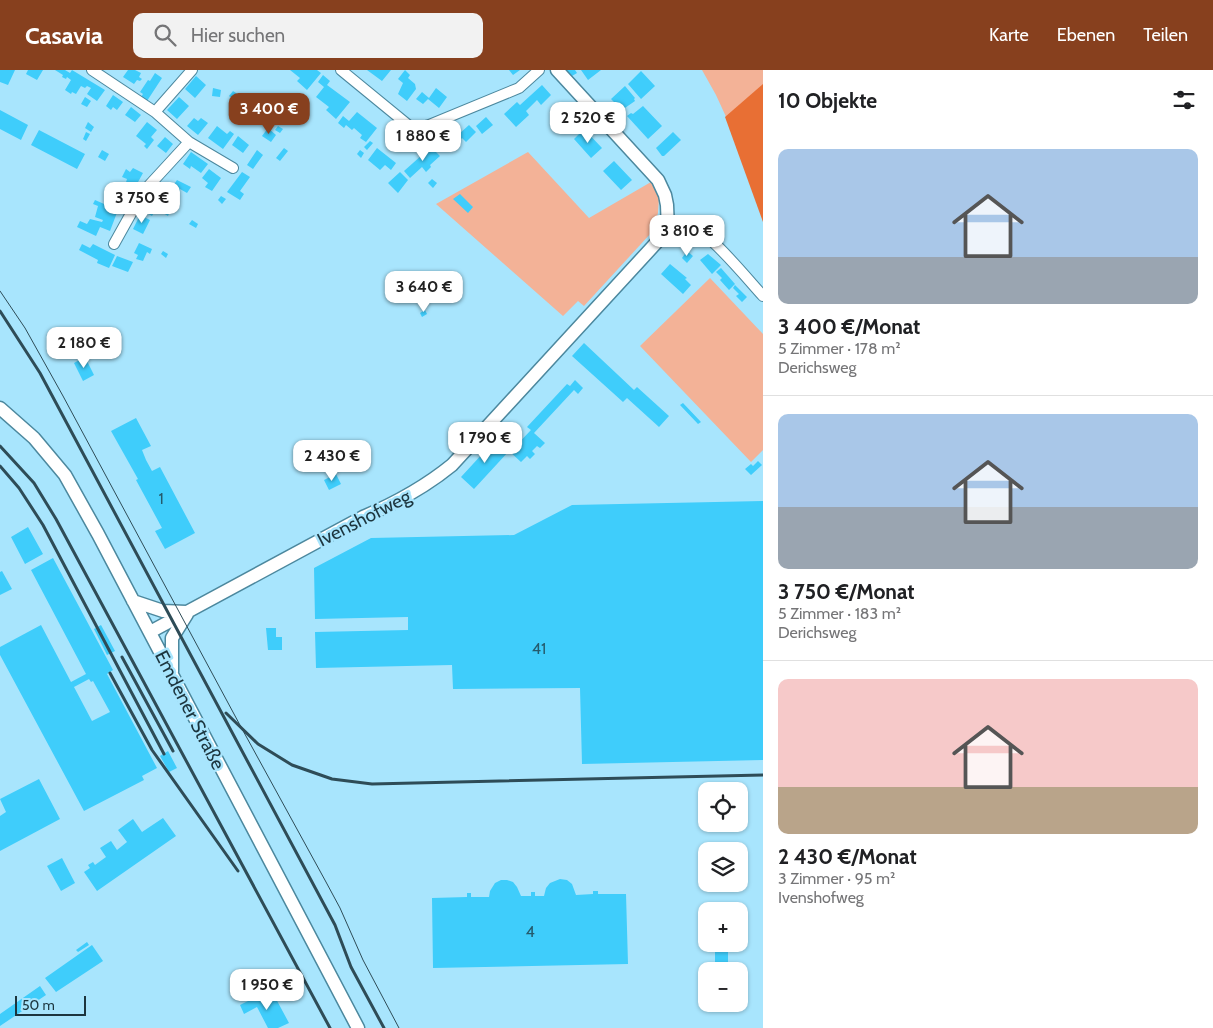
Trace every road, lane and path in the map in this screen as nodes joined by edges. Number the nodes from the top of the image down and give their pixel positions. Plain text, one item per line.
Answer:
1 (92, 70) edge
2 (192, 70) edge
3 (341, 70) edge
4 (539, 70) edge
5 (557, 70) edge
6 (155, 112) junction
7 (188, 142) junction
8 (233, 168) dead end
9 (668, 230) junction
10 (114, 244) dead end
11 (763, 296) edge
12 (0, 408) edge
13 (133, 601) junction
14 (188, 612) junction
15 (150, 632) junction
16 (172, 674) junction
17 (358, 1028) edge

1 - 6 street
2 - 6 street
3 - 4 street
5 - 9 street
6 - 7 street
7 - 8 street
7 - 10 street
9 - 11 street
9 - 14 street, Ivenshofweg
12 - 13 street, Emdener Straße
13 - 14 street
13 - 15 street, Emdener Straße
14 - 15 street, Ivenshofweg
14 - 16 street
15 - 16 street, Emdener Straße
16 - 17 street, Emdener Straße

